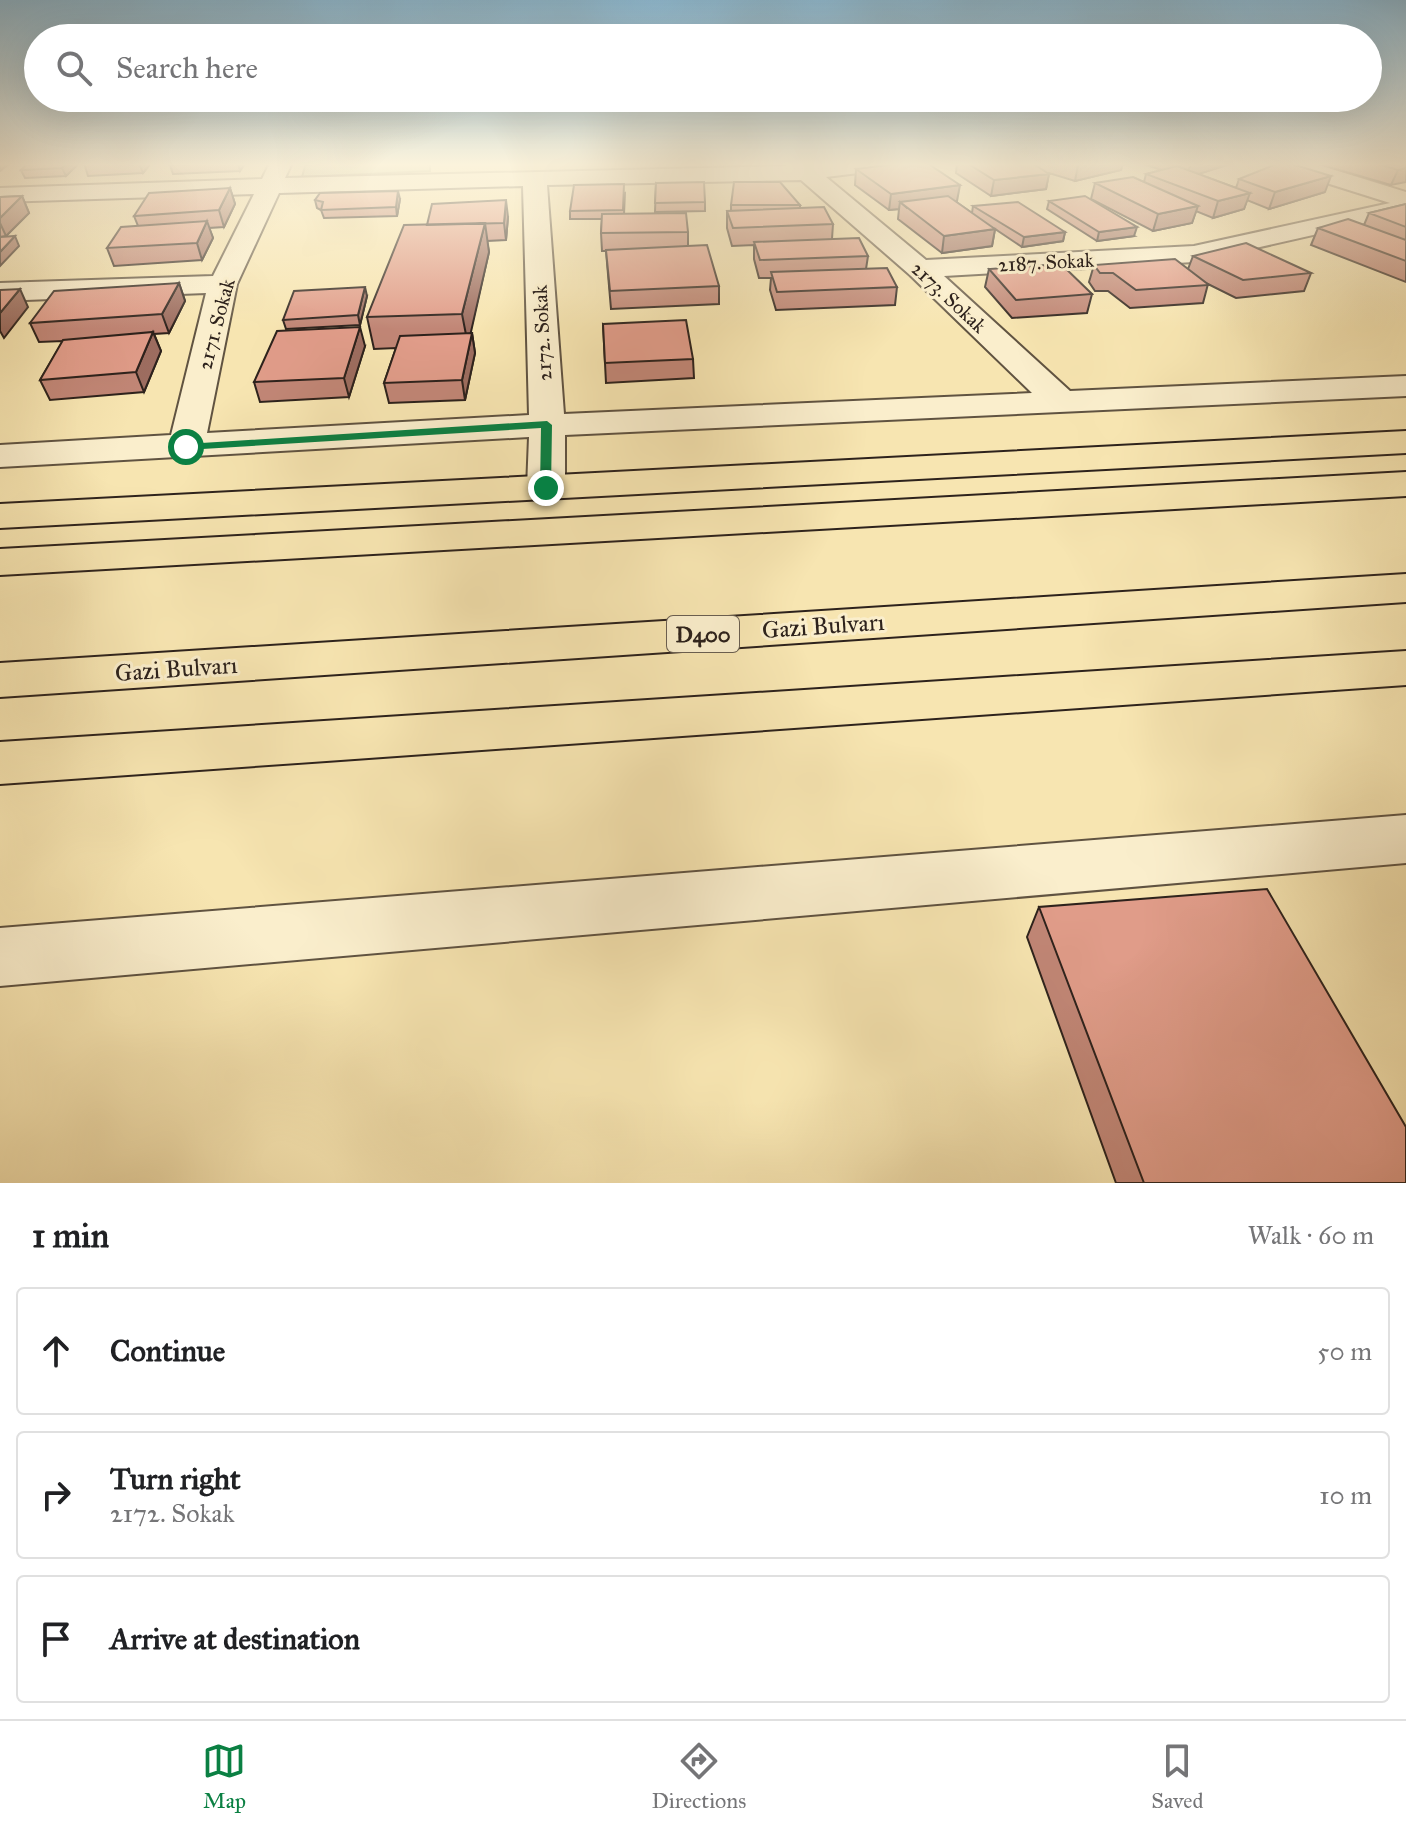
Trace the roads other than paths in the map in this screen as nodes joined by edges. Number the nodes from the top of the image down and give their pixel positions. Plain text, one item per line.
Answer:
1 (256, 218) edge
2 (537, 218) edge
3 (860, 218) edge
4 (1355, 218) edge
5 (920, 269) junction
6 (223, 284) junction
7 (0, 292) edge
8 (1406, 386) edge
9 (1063, 403) junction
10 (547, 425) junction
11 (1406, 442) edge
12 (186, 447) junction
13 (0, 456) edge
14 (1406, 484) edge
15 (546, 488) junction
16 (0, 516) edge
17 (0, 562) edge
18 (1406, 588) edge
19 (1406, 668) edge
20 (0, 680) edge
21 (0, 763) edge
22 (1406, 839) edge
23 (0, 957) edge

1 - 6 street, 2171. Sokak
2 - 10 street, 2172. Sokak
3 - 5 street, 2173. Sokak
4 - 5 street, 2187. Sokak
5 - 9 street, 2173. Sokak
6 - 7 street
6 - 12 street, 2171. Sokak
8 - 9 street
9 - 10 street
10 - 12 street
10 - 15 street, 2172. Sokak
11 - 15 highway
12 - 13 street
14 - 17 highway
15 - 16 highway
18 - 20 highway, Gazi Bulvarı / D400
19 - 21 highway
22 - 23 street

